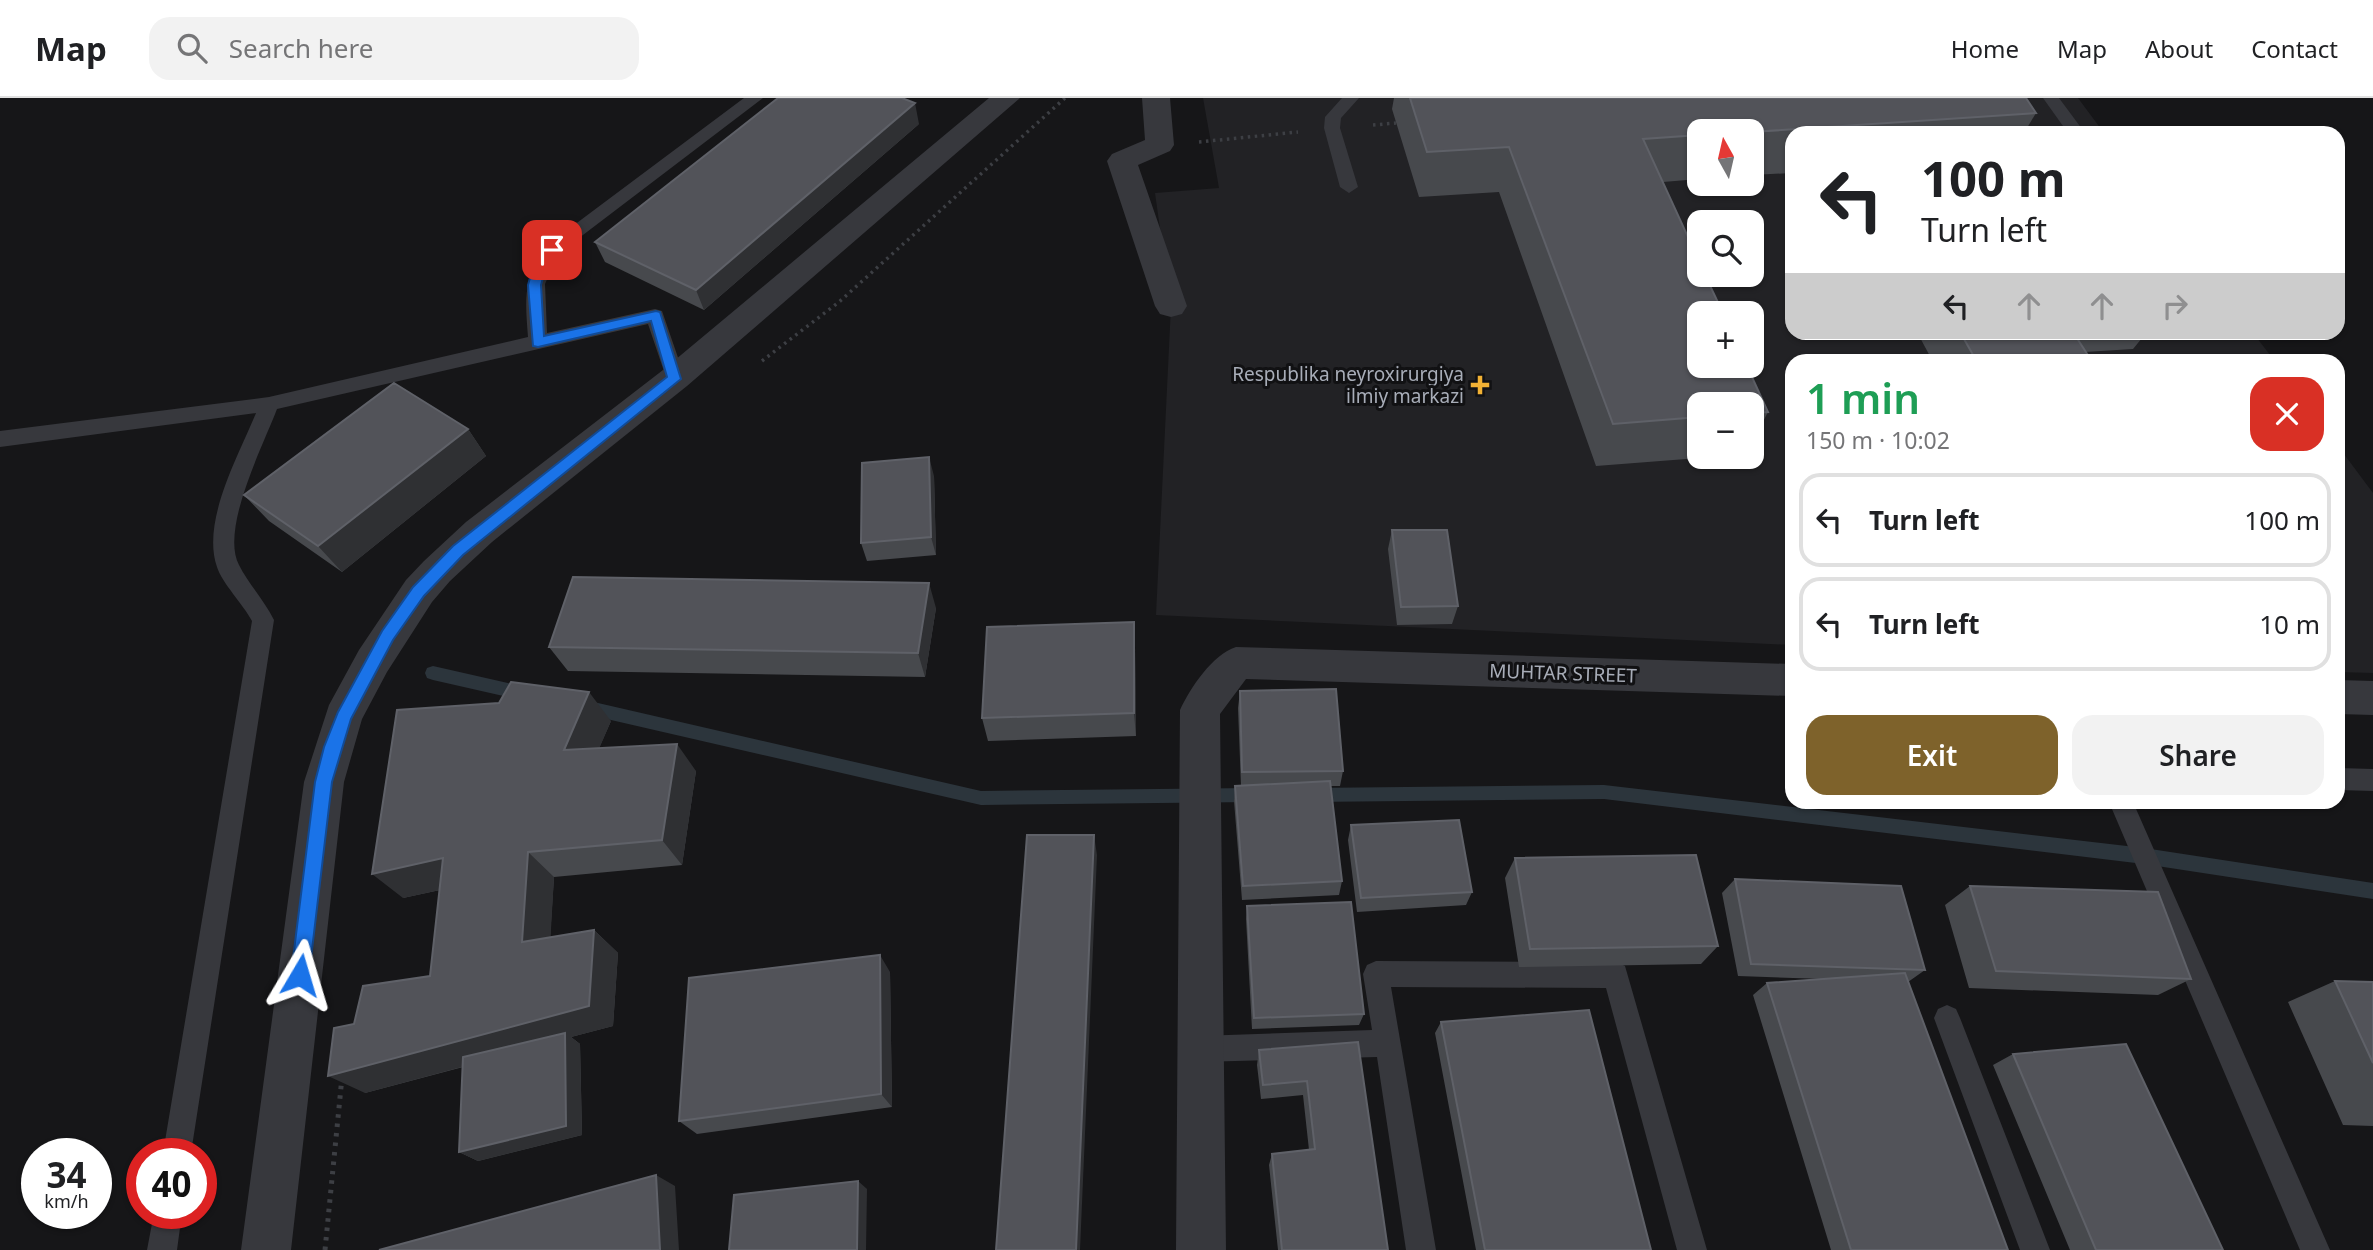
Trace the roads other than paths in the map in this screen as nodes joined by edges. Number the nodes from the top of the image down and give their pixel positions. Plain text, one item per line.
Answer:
1 (755, 98) edge
2 (1006, 98) edge
3 (1156, 98) edge
4 (1351, 98) edge
5 (2051, 98) edge
6 (2072, 126) edge
7 (1349, 187) dead end
8 (1171, 306) dead end
9 (538, 342) junction
10 (675, 379) junction
11 (269, 404) junction
12 (0, 439) edge
13 (1785, 680) edge
14 (2345, 697) edge
15 (2373, 698) edge
16 (2345, 779) edge
17 (2373, 780) edge
18 (2124, 809) edge
19 (1947, 1018) dead end
20 (1388, 1043) junction
21 (1199, 1049) junction
22 (179, 1138) edge
23 (165, 1229) edge
24 (162, 1250) edge
25 (265, 1250) edge
26 (1201, 1250) edge
27 (1422, 1250) edge
28 (1692, 1250) edge
29 (2035, 1250) edge
30 (2315, 1250) edge

1 - 9 lane
2 - 10 street
3 - 8 street
4 - 7 lane
5 - 6 lane
9 - 10 lane
9 - 11 lane
10 - 25 street
11 - 12 lane
11 - 22 lane
13 - 21 street, MUHTAR STREET
14 - 15 street
16 - 17 lane
18 - 30 lane
19 - 29 lane
20 - 21 lane
20 - 27 lane
20 - 28 lane
21 - 26 street
23 - 24 lane

